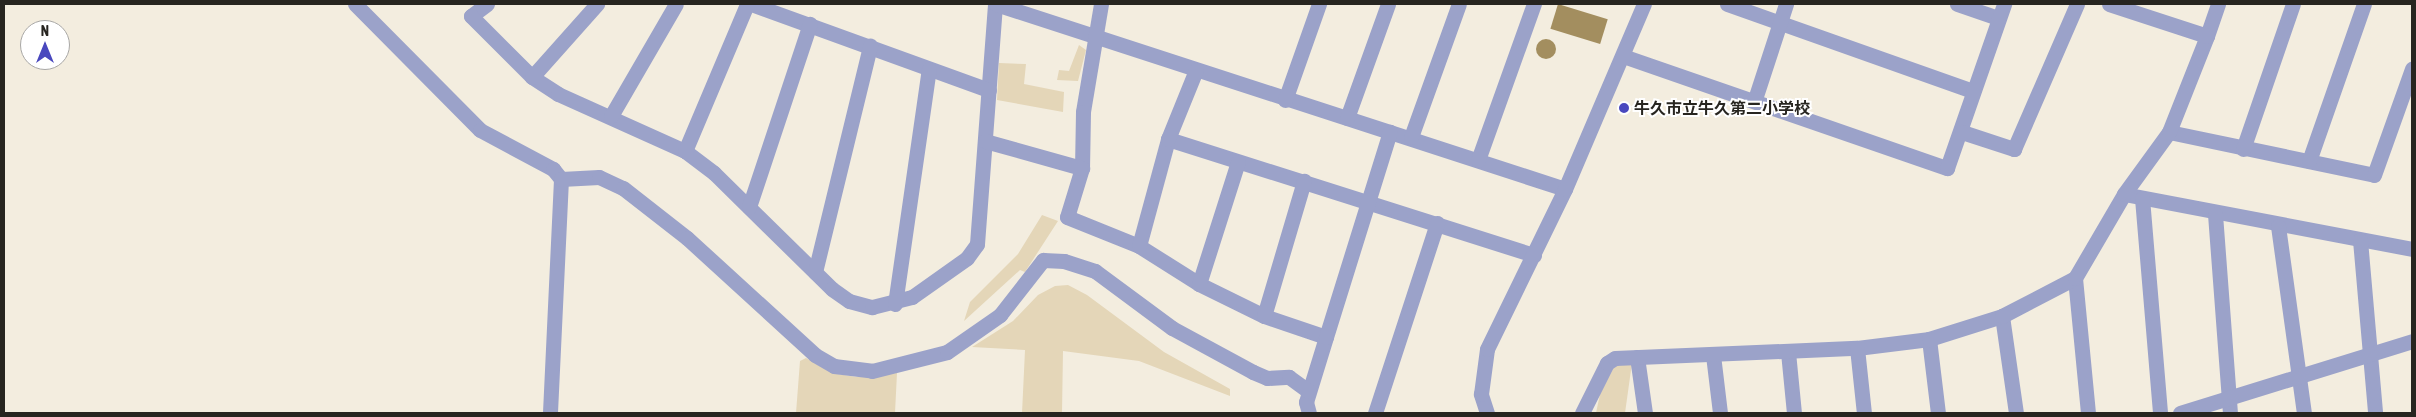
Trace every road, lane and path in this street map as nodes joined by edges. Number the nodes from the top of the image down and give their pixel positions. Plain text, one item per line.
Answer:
1 (355, 4) edge
2 (487, 4) edge
3 (596, 4) edge
4 (676, 4) edge
5 (749, 4) edge
6 (995, 4) edge
7 (1101, 4) edge
8 (1319, 4) edge
9 (1388, 4) edge
10 (1460, 4) edge
11 (1534, 4) edge
12 (1726, 4) edge
13 (1786, 4) edge
14 (1957, 4) edge
15 (2077, 4) edge
16 (2109, 4) edge
17 (2218, 4) edge
18 (2293, 4) edge
19 (2364, 4) edge
20 (1641, 5) edge
21 (2146, 10) edge
22 (2001, 11) edge
23 (1779, 23) junction
24 (810, 24) junction
25 (2207, 36) junction
26 (1097, 39) junction
27 (870, 46) junction
28 (1623, 56) junction
29 (929, 69) junction
30 (2412, 69) edge
31 (1196, 70) junction
32 (532, 77) junction
33 (988, 90) junction
34 (1973, 91) junction
35 (1755, 99) junction
36 (1285, 100) junction
37 (611, 116) junction
38 (1347, 118) junction
39 (1390, 132) junction
40 (1962, 132) junction
41 (2170, 132) junction
42 (1412, 137) junction
43 (1168, 139) junction
44 (985, 141) junction
45 (2243, 149) junction
46 (685, 151) junction
47 (1478, 160) junction
48 (2309, 161) junction
49 (1238, 162) junction
50 (1082, 168) junction
51 (561, 179) junction
52 (1304, 181) junction
53 (1564, 189) junction
54 (2124, 194) junction
55 (2142, 198) junction
56 (1369, 200) junction
57 (749, 207) junction
58 (2215, 214) junction
59 (1437, 223) junction
60 (2278, 226) junction
61 (2360, 240) junction
62 (1139, 246) junction
63 (2412, 249) edge
64 (1534, 255) junction
65 (814, 272) junction
66 (2075, 278) junction
67 (1199, 284) junction
68 (895, 304) junction
69 (1264, 316) junction
70 (2002, 316) junction
71 (1326, 336) junction
72 (1929, 339) junction
73 (2412, 341) edge
74 (1857, 348) junction
75 (1788, 352) junction
76 (1713, 355) junction
77 (2370, 355) junction
78 (1638, 357) junction
79 (2299, 375) junction
80 (1308, 391) junction
81 (2229, 406) edge
82 (550, 413) edge
83 (1309, 413) edge
84 (1375, 413) edge
85 (1487, 413) edge
86 (1582, 413) edge
87 (1645, 413) edge
88 (1720, 413) edge
89 (1794, 413) edge
90 (1864, 413) edge
91 (1938, 413) edge
92 (2016, 413) edge
93 (2088, 413) edge
94 (2160, 413) edge
95 (2180, 413) edge
96 (2304, 413) edge
97 (2374, 413) edge

1 - 51 street
2 - 32 street
3 - 32 street
4 - 37 street
5 - 24 street
5 - 46 street
6 - 26 street
6 - 33 street
7 - 26 street
8 - 36 street
9 - 38 street
10 - 42 street
11 - 47 street
12 - 23 street
13 - 23 street
14 - 22 street
15 - 40 street
16 - 21 street
17 - 25 street
18 - 45 street
19 - 48 street
20 - 28 street
21 - 25 street
22 - 34 street
23 - 34 street
23 - 35 street
24 - 27 street
24 - 57 street
25 - 41 street
26 - 31 street
26 - 50 street
27 - 29 street
27 - 65 street
28 - 35 street
28 - 53 street
29 - 33 street
29 - 68 street
30 - 48 street
31 - 36 street
31 - 43 street
32 - 37 street
33 - 44 street
34 - 40 street
35 - 40 street
36 - 38 street
37 - 46 street
38 - 39 street
39 - 42 street
39 - 56 street
41 - 45 street
41 - 54 street
42 - 47 street
43 - 49 street
43 - 62 street
44 - 50 street
44 - 68 street
45 - 48 street
46 - 57 street
47 - 53 street
49 - 52 street
49 - 67 street
50 - 62 street
51 - 80 street
51 - 82 street
52 - 56 street
52 - 69 street
53 - 64 street
54 - 55 street
54 - 66 street
55 - 58 street
55 - 94 street
56 - 59 street
56 - 71 street
57 - 65 street
58 - 60 street
58 - 81 street
59 - 64 street
59 - 84 street
60 - 61 street
60 - 79 street
61 - 63 street
61 - 77 street
62 - 67 street
64 - 85 street
65 - 68 street
66 - 70 street
66 - 93 street
67 - 69 street
69 - 71 street
70 - 72 street
70 - 92 street
71 - 80 street
72 - 74 street
72 - 91 street
73 - 77 street
74 - 75 street
74 - 90 street
75 - 76 street
75 - 89 street
76 - 78 street
76 - 88 street
77 - 79 street
77 - 97 street
78 - 86 street
78 - 87 street
79 - 81 street
79 - 96 street
80 - 83 street
81 - 95 street

